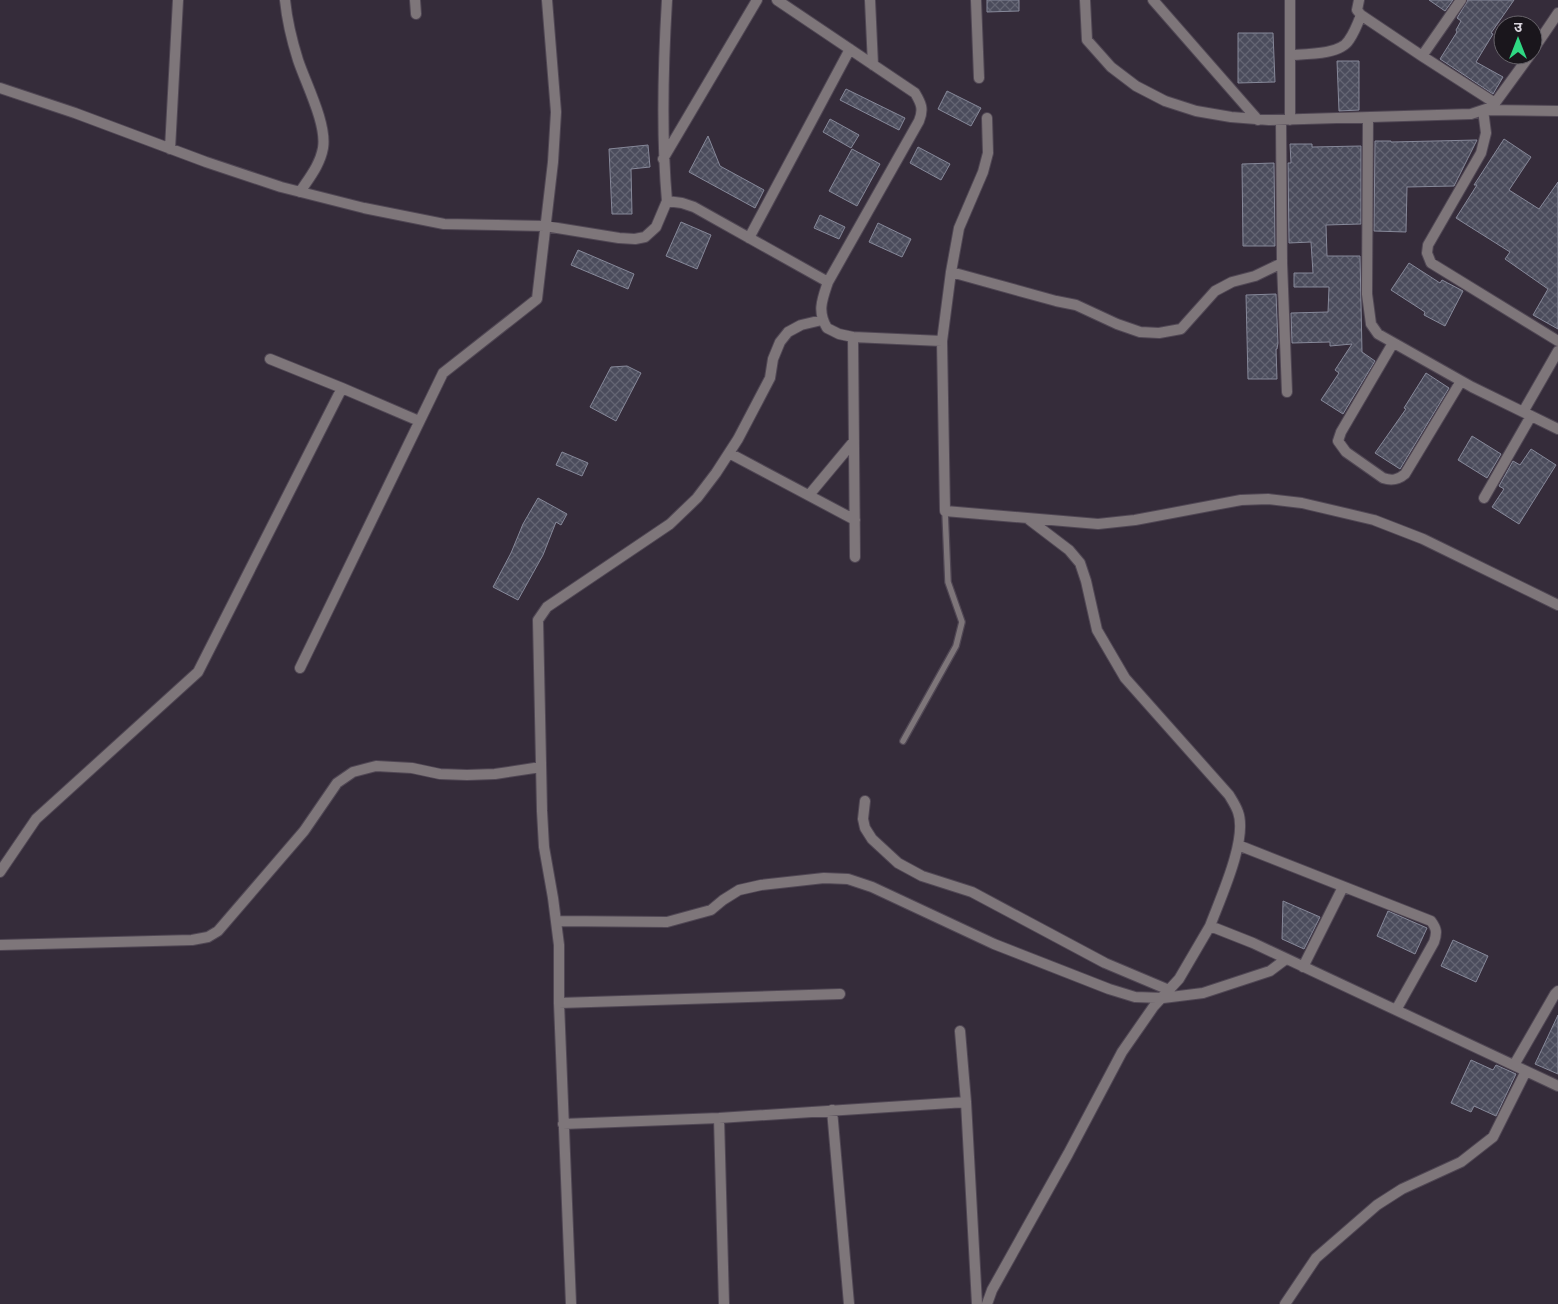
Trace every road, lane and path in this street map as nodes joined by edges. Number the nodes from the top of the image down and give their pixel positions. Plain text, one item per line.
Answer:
1 (178, 0) edge
2 (285, 0) edge
3 (415, 0) edge
4 (547, 0) edge
5 (667, 0) edge
6 (757, 0) edge
7 (777, 0) edge
8 (870, 0) edge
9 (976, 0) edge
10 (1085, 0) edge
11 (1153, 0) edge
12 (1290, 0) edge
13 (1359, 0) edge
14 (1461, 0) edge
15 (416, 14) dead end
16 (1558, 14) edge
17 (1362, 15) junction
18 (1543, 36) edge
19 (850, 49) junction
20 (1290, 55) junction
21 (1422, 56) junction
22 (873, 65) junction
23 (1523, 65) edge
24 (979, 78) dead end
25 (0, 88) edge
26 (1495, 103) junction
27 (1483, 110) junction
28 (1558, 111) edge
29 (987, 118) dead end
30 (1368, 118) junction
31 (1258, 120) junction
32 (1285, 120) junction
33 (170, 149) junction
34 (663, 160) junction
35 (300, 192) junction
36 (666, 200) junction
37 (545, 226) junction
38 (749, 238) junction
39 (1282, 263) junction
40 (951, 272) junction
41 (828, 282) junction
42 (822, 320) junction
43 (853, 337) junction
44 (942, 341) junction
45 (1558, 341) edge
46 (1393, 343) junction
47 (1558, 351) edge
48 (270, 359) dead end
49 (1461, 381) junction
50 (342, 388) junction
51 (1287, 392) dead end
52 (1527, 414) junction
53 (419, 421) junction
54 (1558, 429) edge
55 (854, 441) junction
56 (729, 454) junction
57 (809, 495) junction
58 (1484, 498) dead end
59 (946, 511) junction
60 (1026, 517) junction
61 (855, 520) junction
62 (855, 557) dead end
63 (1558, 605) edge
64 (300, 668) dead end
65 (903, 741) dead end
66 (541, 767) junction
67 (865, 801) dead end
68 (1238, 845) junction
69 (0, 872) edge
70 (1343, 887) junction
71 (556, 921) junction
72 (1210, 926) junction
73 (0, 945) edge
74 (1286, 959) junction
75 (1303, 967) junction
76 (1558, 991) edge
77 (840, 994) dead end
78 (1166, 994) junction
79 (559, 1003) junction
80 (1396, 1010) junction
81 (960, 1030) dead end
82 (1514, 1065) junction
83 (1526, 1071) junction
84 (1558, 1086) edge
85 (966, 1102) junction
86 (832, 1110) junction
87 (718, 1118) junction
88 (564, 1124) junction
89 (571, 1304) edge
90 (724, 1304) edge
91 (850, 1304) edge
92 (977, 1304) edge
93 (987, 1304) edge
94 (1285, 1304) edge

1 - 33 street
2 - 35 street
3 - 15 street
4 - 37 street
5 - 34 street
6 - 34 street
7 - 19 street
8 - 22 street
9 - 24 street
10 - 31 street
11 - 31 street
12 - 20 street
13 - 17 street
14 - 21 street
16 - 18 street
17 - 20 street
17 - 21 street
19 - 22 street
19 - 38 street
20 - 32 street
21 - 26 street
22 - 41 street
23 - 26 street
25 - 33 street
26 - 27 street
27 - 28 street
27 - 30 street
27 - 45 street
29 - 40 street
30 - 32 street
30 - 46 street
31 - 32 street
32 - 39 street
33 - 35 street
34 - 36 street
35 - 37 street
36 - 37 street
36 - 38 street
37 - 53 street
38 - 41 street
39 - 40 street
39 - 51 street
40 - 44 street
41 - 42 street
42 - 43 street
42 - 56 street
43 - 44 street
43 - 55 street
44 - 59 street
46 - 49 street
46 - 49 street
47 - 52 street
48 - 50 street
49 - 52 street
50 - 53 street
50 - 69 street
52 - 54 street
52 - 58 street
53 - 64 street
55 - 57 street
55 - 61 street
56 - 57 street
56 - 66 street
57 - 61 street
59 - 60 street
59 - 65 lane
60 - 63 street
60 - 68 street
61 - 62 street
66 - 71 street
66 - 73 street
67 - 78 street
68 - 70 street
68 - 72 street
70 - 75 street
70 - 80 street
71 - 78 street
71 - 79 street
72 - 74 street
72 - 78 street
74 - 75 street
74 - 78 street
75 - 80 street
76 - 82 street
77 - 79 street
78 - 93 street
79 - 88 street
80 - 82 street
81 - 85 street
82 - 83 street
83 - 84 street
83 - 94 street
85 - 86 street
85 - 92 street
86 - 87 street
86 - 91 street
87 - 88 street
87 - 90 street
88 - 89 street

